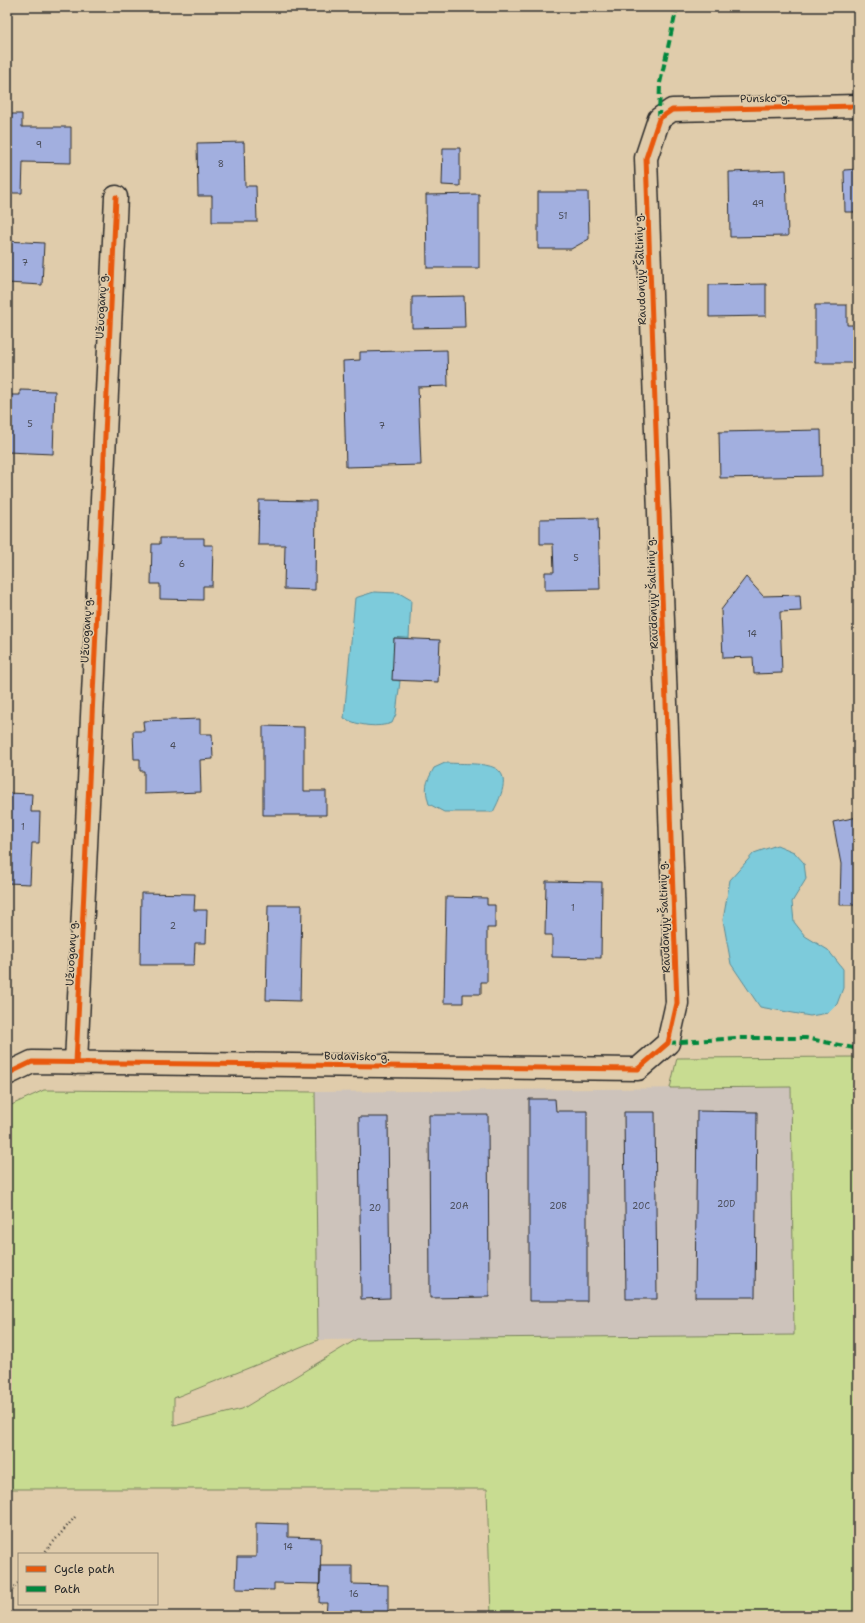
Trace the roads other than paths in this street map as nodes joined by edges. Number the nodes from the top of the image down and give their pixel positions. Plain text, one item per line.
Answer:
1 (858, 106) edge
2 (672, 110) joint
3 (116, 197) dead end
4 (76, 1063) junction
5 (638, 1069) joint
6 (7, 1074) edge

1 - 2 street, Punsko g.
2 - 5 street, Raudonųjų Šaltinių g.
3 - 4 street, Užuoganų g.
4 - 5 street, Budavisko g.
4 - 6 street, Budavisko g.

